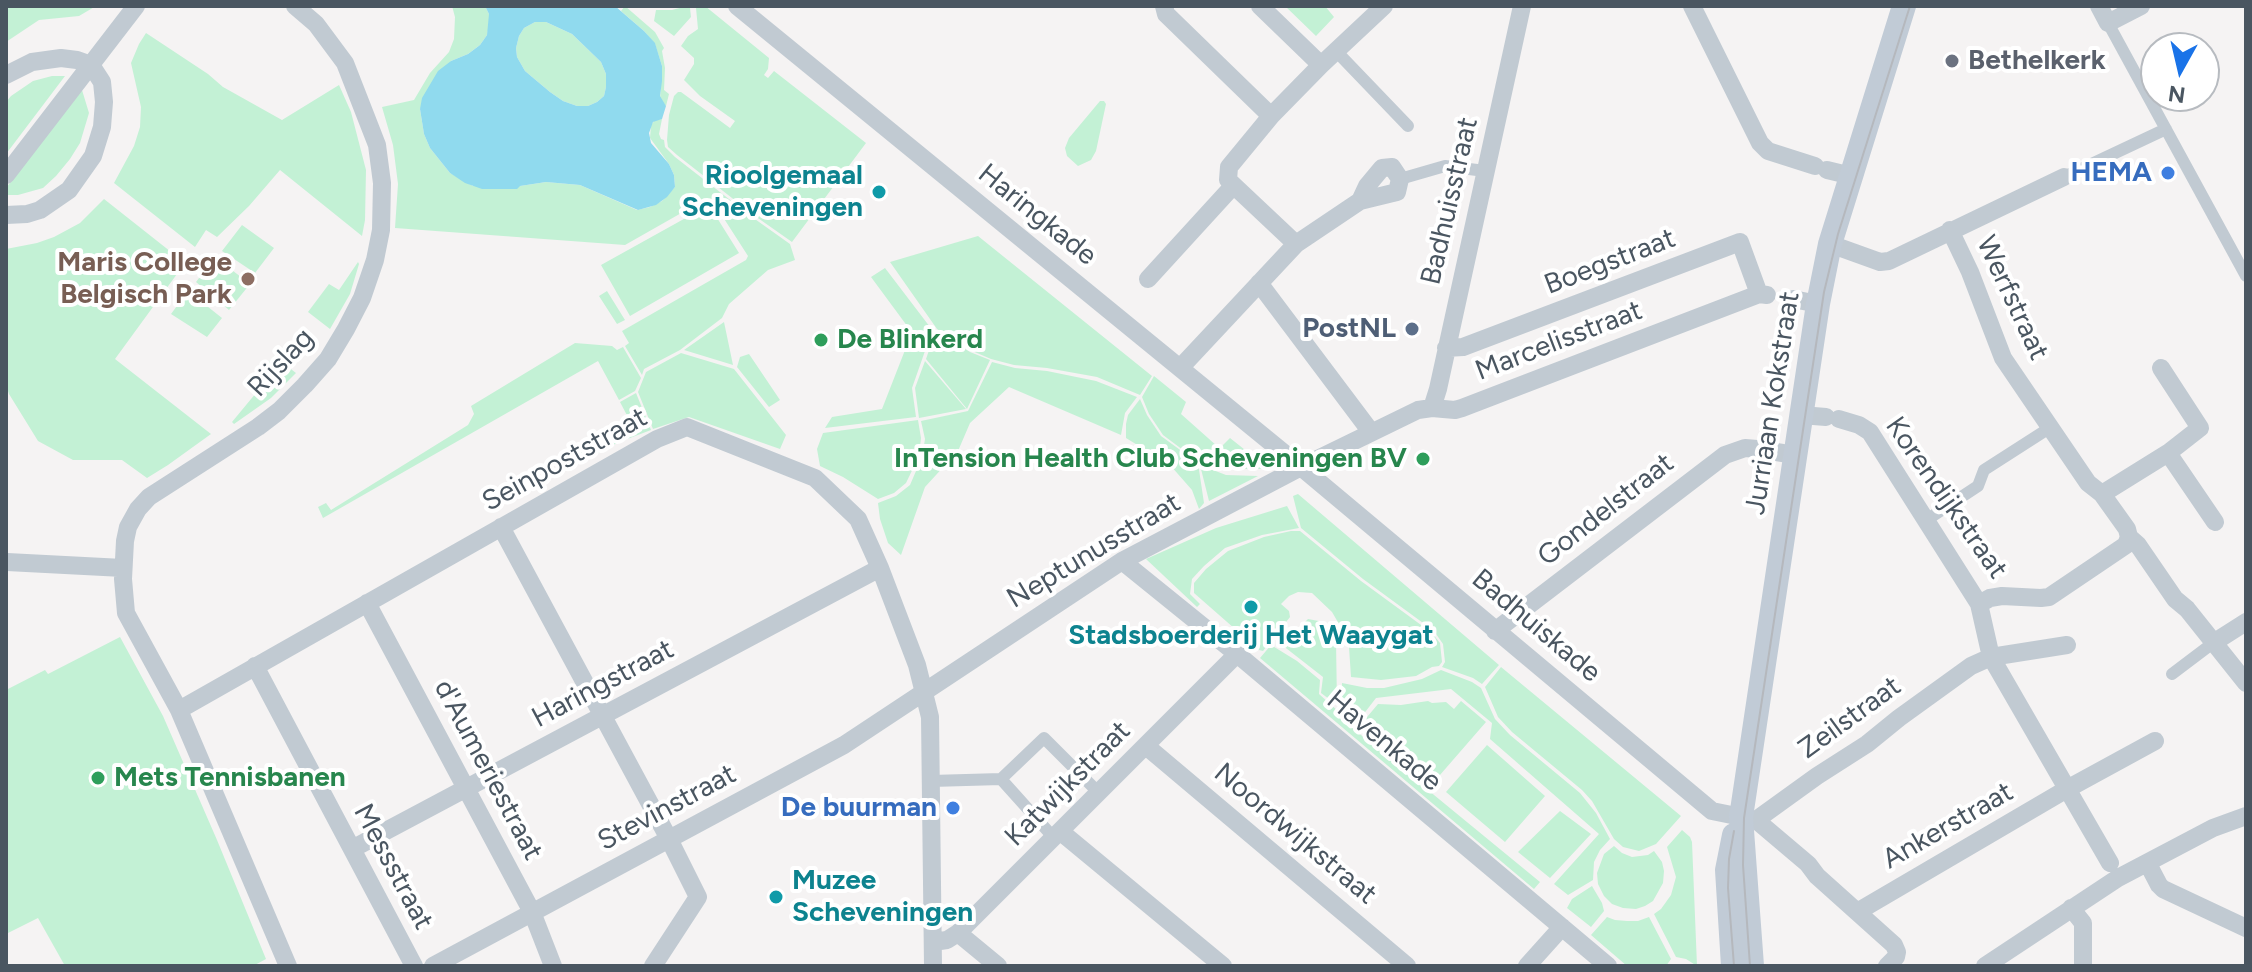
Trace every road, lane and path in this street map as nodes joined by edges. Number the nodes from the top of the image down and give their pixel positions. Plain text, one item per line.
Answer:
1 (136, 6) edge
2 (295, 6) edge
3 (737, 6) edge
4 (1164, 6) edge
5 (1260, 6) edge
6 (1384, 6) edge
7 (1522, 6) edge
8 (1692, 6) edge
9 (1904, 6) edge
10 (2099, 6) edge
11 (2141, 6) edge
12 (2108, 23) junction
13 (1336, 51) junction
14 (91, 65) junction
15 (1321, 65) junction
16 (6, 75) edge
17 (1271, 116) junction
18 (1408, 126) dead end
19 (2166, 129) junction
20 (1485, 171) junction
21 (6, 175) edge
22 (1852, 176) junction
23 (2064, 177) joint
24 (1400, 179) joint
25 (1233, 186) junction
26 (6, 215) edge
27 (1950, 230) junction
28 (1296, 244) junction
29 (1830, 244) junction
30 (2246, 276) edge
31 (1148, 279) dead end
32 (1259, 283) junction
33 (1763, 295) joint
34 (1793, 299) dead end
35 (1818, 304) junction
36 (1446, 348) junction
37 (1180, 368) junction
38 (2161, 368) dead end
39 (1432, 408) junction
40 (1801, 415) junction
41 (2051, 427) junction
42 (1371, 432) junction
43 (2168, 453) junction
44 (1795, 455) junction
45 (1301, 467) junction
46 (2102, 494) junction
47 (1925, 521) junction
48 (2215, 522) dead end
49 (501, 527) junction
50 (2129, 537) junction
51 (1122, 561) junction
52 (6, 562) edge
53 (123, 568) junction
54 (880, 568) junction
55 (367, 603) junction
56 (1979, 604) junction
57 (2246, 622) edge
58 (1495, 631) junction
59 (2213, 643) junction
60 (2067, 645) dead end
61 (1237, 654) junction
62 (1991, 657) junction
63 (255, 666) junction
64 (2172, 674) dead end
65 (2246, 683) edge
66 (924, 693) junction
67 (179, 710) junction
68 (603, 716) junction
69 (2155, 741) dead end
70 (1146, 746) junction
71 (1001, 779) junction
72 (931, 781) junction
73 (466, 789) junction
74 (2067, 789) junction
75 (1099, 793) junction
76 (2246, 816) edge
77 (1748, 819) junction
78 (1058, 835) junction
79 (669, 839) junction
80 (352, 849) junction
81 (2110, 863) dead end
82 (2148, 864) junction
83 (2071, 908) junction
84 (532, 912) junction
85 (1857, 912) junction
86 (1562, 927) junction
87 (2246, 928) edge
88 (958, 933) junction
89 (933, 942) junction
90 (288, 966) edge
91 (414, 966) edge
92 (433, 966) edge
93 (553, 966) edge
94 (653, 966) edge
95 (933, 966) edge
96 (998, 966) edge
97 (1223, 966) edge
98 (1407, 966) edge
99 (1527, 966) edge
100 (1608, 966) edge
101 (1733, 966) edge
102 (1752, 966) edge
103 (1887, 966) edge
104 (1985, 966) edge
105 (2083, 966) edge

1 - 14 street
2 - 53 street, Rijslag
3 - 37 street, Haringkade
4 - 17 street
5 - 15 street
6 - 13 street
7 - 20 street, Badhuisstraat
8 - 22 street
9 - 22 main road, Jurriaan Kokstraat
10 - 12 street
11 - 12 street
12 - 19 street
13 - 15 street
13 - 18 street
14 - 16 street
14 - 21 street
14 - 26 street
15 - 17 street
17 - 25 street
19 - 23 street
19 - 30 street
20 - 24 street
20 - 36 street, Badhuisstraat
22 - 29 main road, Jurriaan Kokstraat
23 - 27 street
24 - 28 street
25 - 28 street
25 - 31 street
27 - 29 street
27 - 41 street, Werfstraat
28 - 32 street
29 - 35 main road, Jurriaan Kokstraat
32 - 37 street
32 - 42 street
33 - 36 street, Boegstraat
33 - 39 street, Marcelisstraat
34 - 35 street
35 - 40 main road, Jurriaan Kokstraat
36 - 39 street, Badhuisstraat
37 - 45 street, Haringkade
38 - 43 street
39 - 42 street, Marcelisstraat
40 - 44 main road, Jurriaan Kokstraat
40 - 47 street, Korendijkstraat
41 - 46 street, Werfstraat
41 - 47 street
42 - 45 street, Marcelisstraat
43 - 46 street
43 - 48 street
44 - 58 street, Gondelstraat
44 - 77 main road, Jurriaan Kokstraat
45 - 51 street, Neptunusstraat
45 - 58 street, Badhuiskade
46 - 50 street, Werfstraat
47 - 56 street, Korendijkstraat
49 - 54 street, Seinpoststraat
49 - 55 street, Seinpoststraat
49 - 68 street
50 - 56 street, Korendijkstraat
50 - 59 street, Werfstraat
51 - 61 street, Havenkade
51 - 66 street, Neptunusstraat
52 - 53 street
53 - 67 street, Rijslag
54 - 66 street, Seinpoststraat
54 - 68 street, Haringstraat
55 - 63 street, Seinpoststraat
55 - 73 street, d'Aumeriestraat
56 - 62 street
57 - 59 street
58 - 77 street, Badhuiskade
59 - 64 street
59 - 65 street, Werfstraat
60 - 62 street, Zeilstraat
61 - 70 street, Katwijkstraat
61 - 86 street, Havenkade
62 - 74 street
62 - 77 street, Zeilstraat
63 - 67 street, Seinpoststraat
63 - 80 street, Messstraat
66 - 72 street, Seinpoststraat
66 - 79 street, Stevinstraat
67 - 90 street, Rijslag
68 - 73 street, Haringstraat
68 - 79 street
69 - 74 street
70 - 75 street, Katwijkstraat
70 - 98 street, Noordwijkstraat
71 - 72 street
71 - 75 street
71 - 78 street
72 - 89 street, Seinpoststraat
73 - 80 street, Haringstraat
73 - 84 street, d'Aumeriestraat
74 - 81 street
74 - 85 street, Ankerstraat
75 - 78 street, Katwijkstraat
76 - 82 street
77 - 85 street
77 - 101 main road
77 - 102 main road
78 - 88 street, Katwijkstraat
78 - 97 street
79 - 84 street, Stevinstraat
79 - 94 street
80 - 91 street, Messstraat
82 - 83 street
82 - 87 street
83 - 104 street
83 - 105 street
84 - 92 street, Stevinstraat
84 - 93 street, d'Aumeriestraat
85 - 103 street
86 - 99 street
86 - 100 street, Havenkade
88 - 89 street, Katwijkstraat
88 - 96 street
89 - 95 street, Seinpoststraat

